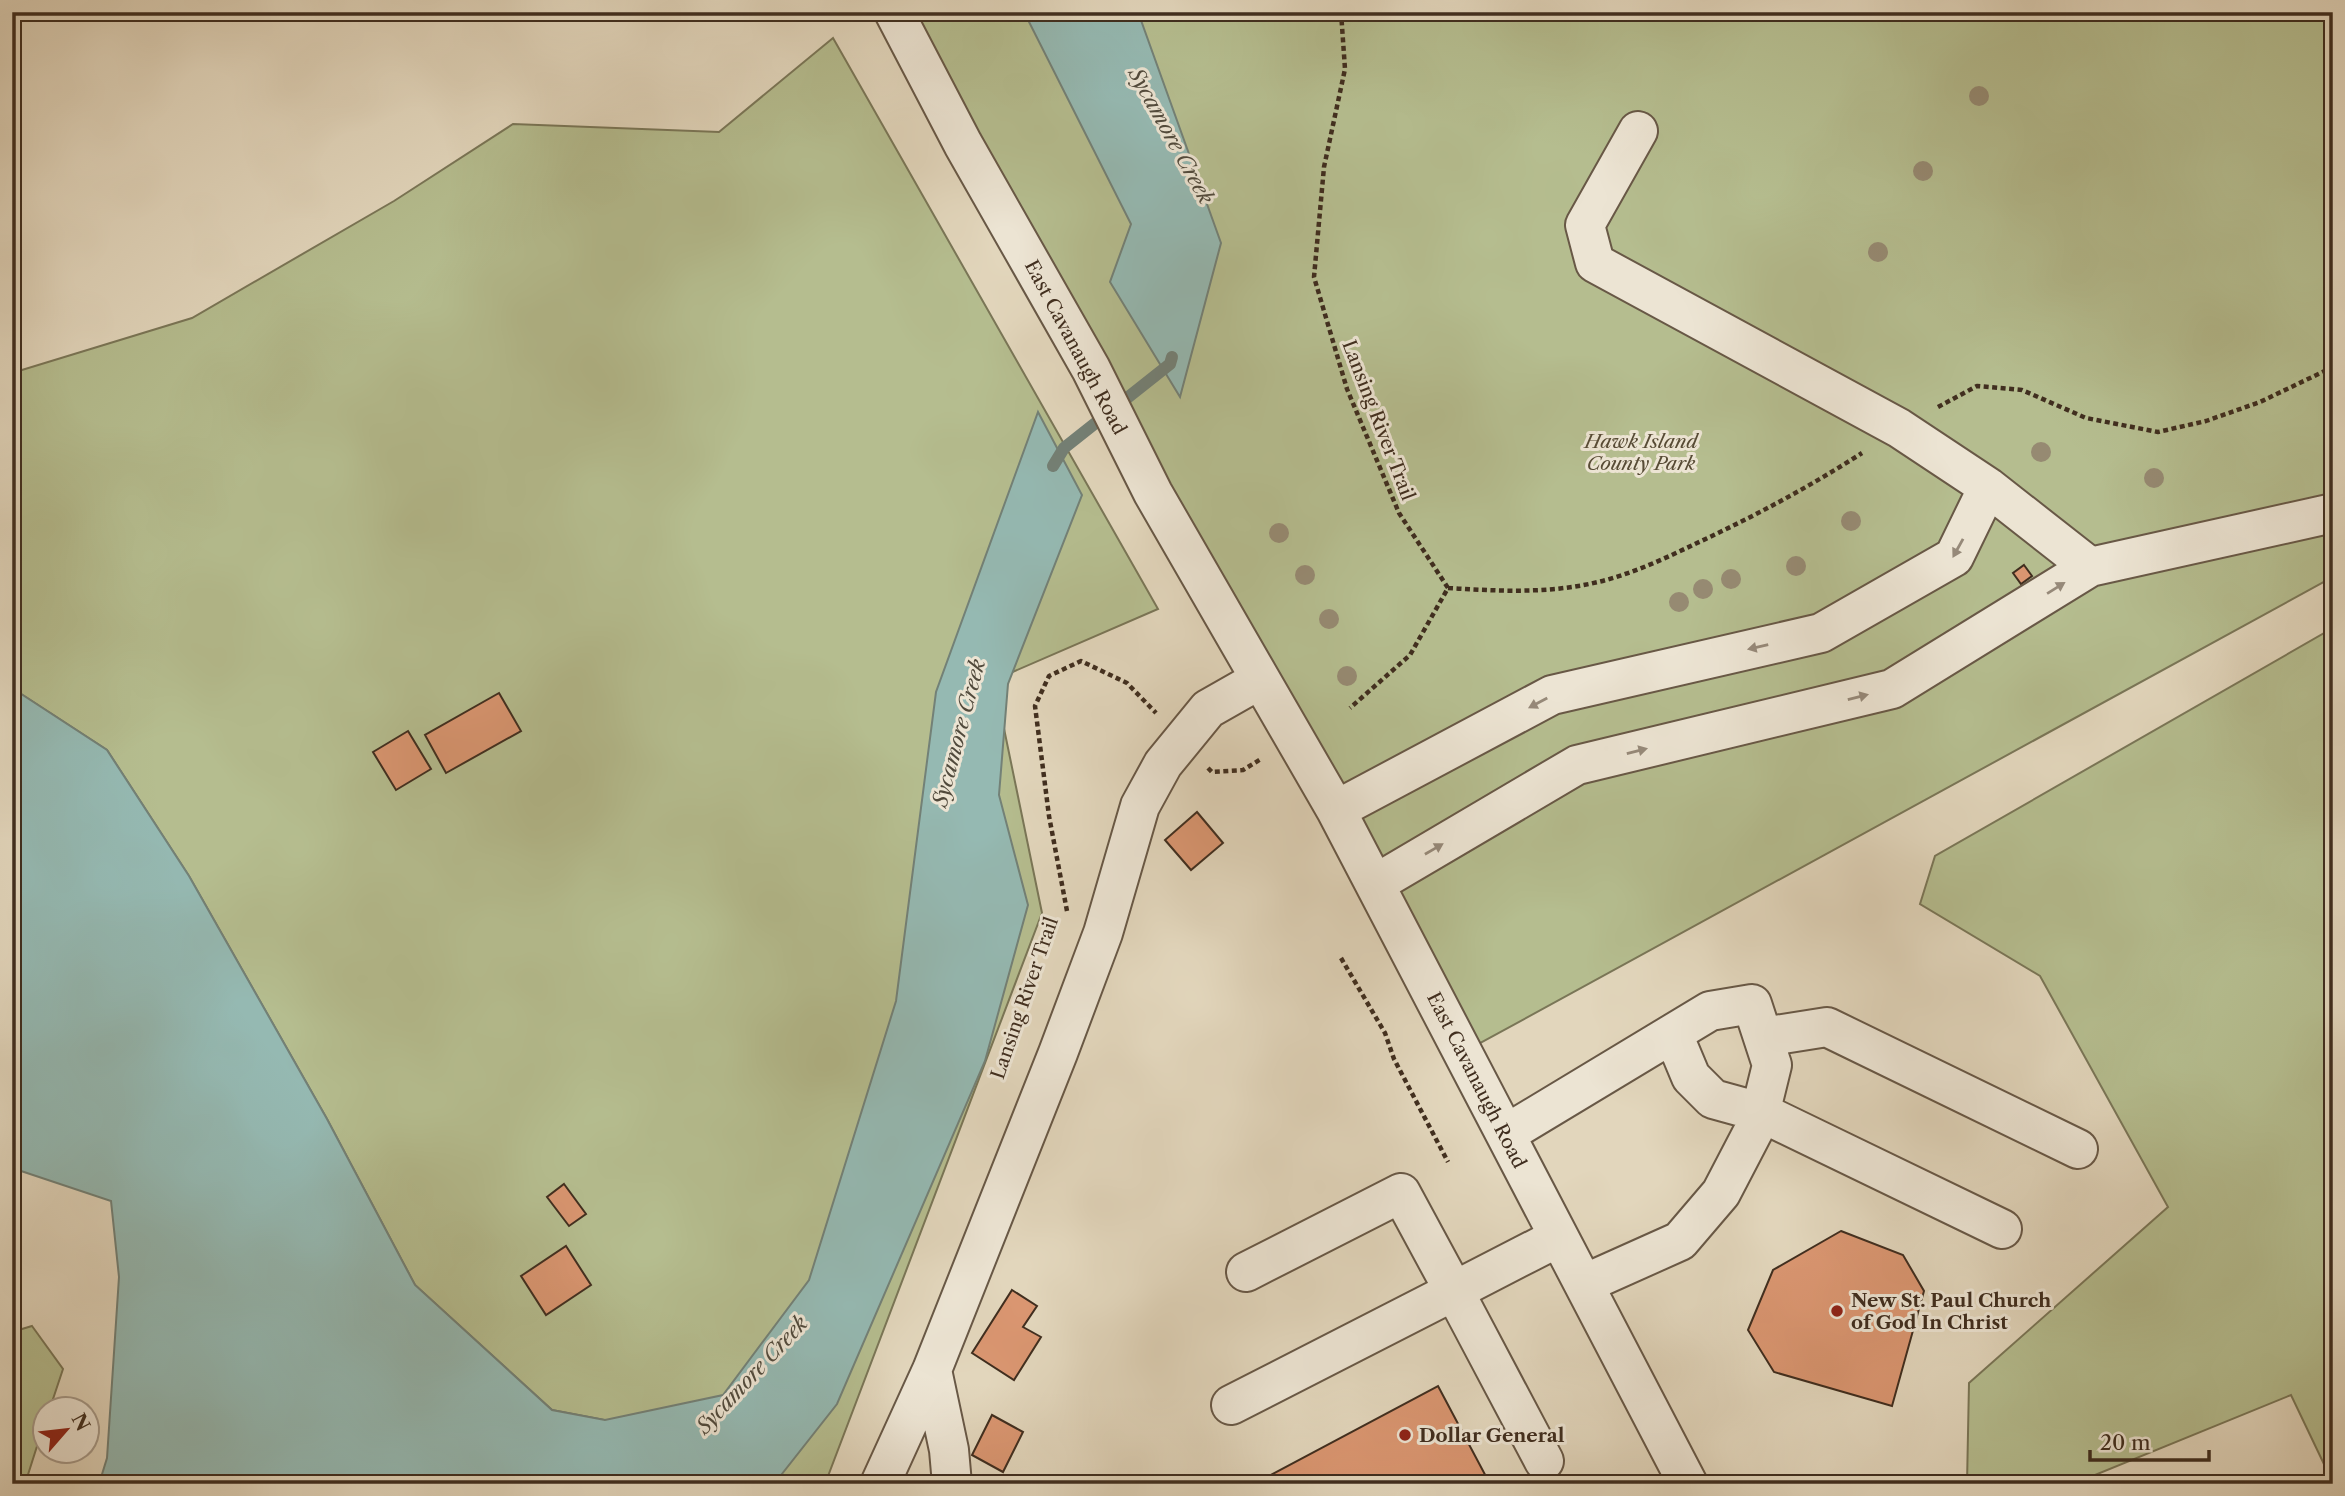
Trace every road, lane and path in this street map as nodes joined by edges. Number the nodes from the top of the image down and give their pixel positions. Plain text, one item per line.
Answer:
1 (894, 12) edge
2 (1341, 12) edge
3 (1638, 131) dead end
4 (1988, 487) junction
5 (2333, 513) edge
6 (2090, 567) junction
7 (1259, 680) junction
8 (1350, 708) dead end
9 (1182, 741) junction
10 (1265, 757) dead end
11 (1336, 810) junction
12 (1375, 884) junction
13 (1068, 914) dead end
14 (1340, 958) dead end
15 (1673, 1034) junction
16 (1763, 1037) junction
17 (1760, 1112) junction
18 (1506, 1134) junction
19 (2078, 1149) dead end
20 (1448, 1162) dead end
21 (2002, 1229) dead end
22 (1559, 1237) junction
23 (1246, 1272) dead end
24 (1584, 1284) junction
25 (1454, 1291) junction
26 (932, 1370) junction
27 (1231, 1405) dead end
28 (1544, 1461) dead end
29 (880, 1484) edge
30 (952, 1484) edge
31 (1688, 1484) edge

1 - 7 street, East Cavanaugh Road
2 - 8 path, Lansing River Trail
3 - 4 street
4 - 6 street
4 -> 11 street
5 - 6 street
12 -> 6 street
7 - 9 street
7 - 11 street, East Cavanaugh Road
9 - 10 path, Lansing River Trail
9 - 13 path, Lansing River Trail
9 - 26 street
11 - 12 street, East Cavanaugh Road
12 - 18 street, East Cavanaugh Road
14 - 20 path
15 - 16 street
15 - 17 street
15 - 18 street
16 - 17 street
16 - 19 street
17 - 21 street
17 - 24 street
18 - 22 street, East Cavanaugh Road
22 - 24 street, East Cavanaugh Road
22 - 25 street
23 - 25 street
24 - 31 street, East Cavanaugh Road
25 - 27 street
25 - 28 street
26 - 29 street
26 - 30 street

